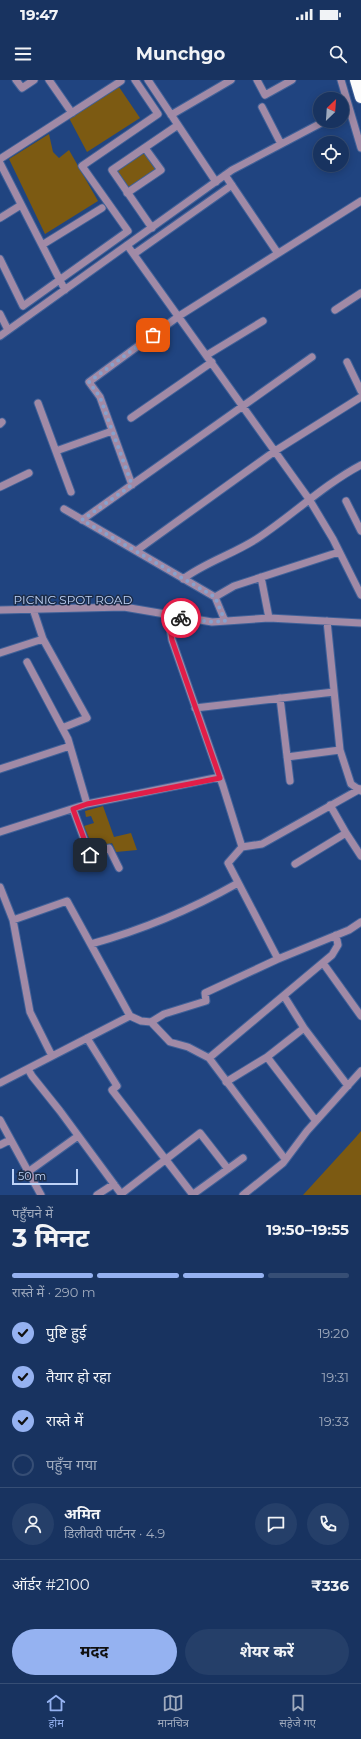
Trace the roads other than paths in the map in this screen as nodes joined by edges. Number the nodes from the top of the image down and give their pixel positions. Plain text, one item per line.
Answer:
1 (16, 80) edge
2 (34, 80) edge
3 (49, 80) edge
4 (135, 80) edge
5 (148, 80) edge
6 (231, 80) edge
7 (257, 80) edge
8 (292, 80) edge
9 (341, 80) edge
10 (356, 80) edge
11 (121, 81) dead end
12 (343, 92) edge
13 (361, 97) edge
14 (262, 107) dead end
15 (72, 113) junction
16 (171, 115) junction
17 (349, 120) edge
18 (178, 125) junction
19 (313, 127) edge
20 (281, 144) junction
21 (145, 148) junction
22 (361, 148) edge
23 (0, 159) edge
24 (0, 163) edge
25 (225, 175) junction
26 (216, 182) junction
27 (232, 185) junction
28 (128, 193) junction
29 (361, 202) edge
30 (21, 205) junction
31 (102, 208) dead end
32 (0, 218) edge
33 (152, 228) junction
34 (42, 245) junction
35 (127, 245) junction
36 (277, 252) junction
37 (134, 254) junction
38 (0, 259) edge
39 (60, 280) junction
40 (65, 290) junction
41 (361, 293) edge
42 (335, 310) dead end
43 (0, 314) edge
44 (178, 316) junction
45 (263, 321) dead end
46 (8, 330) junction
47 (0, 336) edge
48 (207, 355) junction
49 (312, 357) dead end
50 (212, 362) junction
51 (347, 362) dead end
52 (361, 391) edge
53 (361, 397) edge
54 (38, 403) dead end
55 (243, 406) junction
56 (132, 418) dead end
57 (112, 431) junction
58 (56, 451) junction
59 (275, 451) junction
60 (361, 464) edge
61 (29, 473) dead end
62 (132, 485) junction
63 (0, 487) edge
64 (70, 492) dead end
65 (309, 499) junction
66 (346, 501) dead end
67 (64, 509) dead end
68 (82, 520) junction
69 (361, 531) edge
70 (136, 552) junction
71 (339, 552) junction
72 (261, 577) junction
73 (183, 579) junction
74 (361, 594) edge
75 (215, 597) junction
76 (33, 609) junction
77 (0, 610) edge
78 (168, 616) junction
79 (269, 618) junction
80 (225, 621) junction
81 (327, 621) junction
82 (361, 623) edge
83 (43, 640) junction
84 (0, 654) edge
85 (27, 662) dead end
86 (334, 692) junction
87 (280, 698) junction
88 (196, 708) junction
89 (62, 728) junction
90 (70, 746) junction
91 (340, 750) junction
92 (287, 757) junction
93 (0, 769) edge
94 (220, 778) junction
95 (290, 781) dead end
96 (360, 790) edge
97 (87, 804) junction
98 (330, 806) junction
99 (73, 809) junction
100 (0, 832) edge
101 (346, 833) junction
102 (242, 847) junction
103 (361, 856) edge
104 (295, 864) dead end
105 (119, 868) dead end
106 (238, 883) junction
107 (0, 887) edge
108 (2, 895) edge
109 (13, 920) junction
110 (361, 922) edge
111 (336, 935) junction
112 (91, 944) junction
113 (278, 959) junction
114 (323, 963) junction
115 (284, 996) junction
116 (130, 1016) junction
117 (361, 1016) edge
118 (151, 1022) junction
119 (304, 1028) junction
120 (87, 1038) junction
121 (52, 1056) junction
122 (267, 1057) junction
123 (209, 1058) junction
124 (28, 1069) junction
125 (361, 1071) edge
126 (226, 1082) junction
127 (0, 1084) edge
128 (348, 1086) junction
129 (0, 1120) edge
130 (316, 1121) junction
131 (78, 1136) junction
132 (10, 1140) junction
133 (0, 1145) edge
134 (242, 1158) dead end
135 (286, 1159) junction
136 (166, 1160) junction
137 (228, 1169) junction
138 (28, 1172) junction
139 (114, 1184) junction
140 (121, 1194) edge
141 (41, 1195) edge
142 (97, 1195) edge
143 (193, 1195) edge
144 (243, 1195) edge

1 - 2 street
3 - 15 street
4 - 39 street
5 - 16 street
6 - 16 street
7 - 8 street
9 - 12 street
10 - 13 highway
11 - 15 street
14 - 20 street
15 - 23 street
16 - 18 street
17 - 22 street
18 - 21 street
18 - 26 street
19 - 20 street
20 - 25 street
21 - 28 street
21 - 28 street
24 - 30 street
25 - 26 street
25 - 27 street
26 - 33 street
27 - 36 street
27 - 37 street
28 - 33 street
29 - 36 street
30 - 32 street
30 - 34 street
31 - 34 street
33 - 35 street
34 - 39 street
35 - 37 street
35 - 40 street
36 - 44 street
37 - 44 street
38 - 39 street
39 - 40 street
40 - 46 street
41 - 42 street
43 - 46 street
44 - 48 street
44 - 57 street
45 - 48 street
46 - 47 street
48 - 50 street
49 - 55 street
50 - 55 street
50 - 56 street
51 - 52 street
53 - 59 street
54 - 58 street
55 - 59 street
55 - 62 street
57 - 58 street
57 - 62 street
58 - 64 street
59 - 65 street
59 - 70 street
60 - 65 street
61 - 63 street
62 - 68 street
65 - 71 street
65 - 73 street
66 - 69 street
67 - 68 street
68 - 70 street
70 - 73 street
71 - 72 street
71 - 74 street
72 - 75 street
72 - 79 street
73 - 75 street
75 - 80 street
76 - 77 street, PICNIC SPOT ROAD
76 - 78 street, PICNIC SPOT ROAD
76 - 83 street
78 - 80 street, PICNIC SPOT ROAD
78 - 88 street
79 - 80 street, PICNIC SPOT ROAD
79 - 81 street, PICNIC SPOT ROAD
81 - 82 street, PICNIC SPOT ROAD
81 - 86 street
83 - 84 street
83 - 89 street
85 - 89 street
86 - 87 street
86 - 91 street
87 - 88 street
87 - 92 street
88 - 94 street
89 - 90 street
90 - 93 street
90 - 97 street
91 - 92 street
91 - 96 street
92 - 95 street
94 - 97 street
94 - 102 street
96 - 98 street
97 - 99 street
98 - 101 street
98 - 102 street
99 - 100 street
99 - 105 street
101 - 103 street
101 - 104 street
102 - 106 street
106 - 112 street
106 - 113 street
107 - 108 street
108 - 109 street
109 - 112 street
109 - 121 street
110 - 111 street
111 - 113 street
111 - 114 street
112 - 116 street
113 - 118 street
114 - 115 street
114 - 117 street
115 - 119 street
115 - 123 street
116 - 118 street
116 - 120 street
118 - 123 street
119 - 122 street
119 - 128 street
120 - 121 street
120 - 136 street
121 - 124 street
122 - 126 street
122 - 130 street
123 - 126 street
124 - 127 street
124 - 131 street
125 - 128 street
126 - 135 street
128 - 130 street
129 - 132 street
130 - 135 street
131 - 138 street
131 - 139 street
132 - 133 street
132 - 138 street
134 - 137 street
135 - 144 street
136 - 137 street
136 - 140 street
136 - 143 street
137 - 143 street
138 - 141 street
139 - 140 street
139 - 142 street

